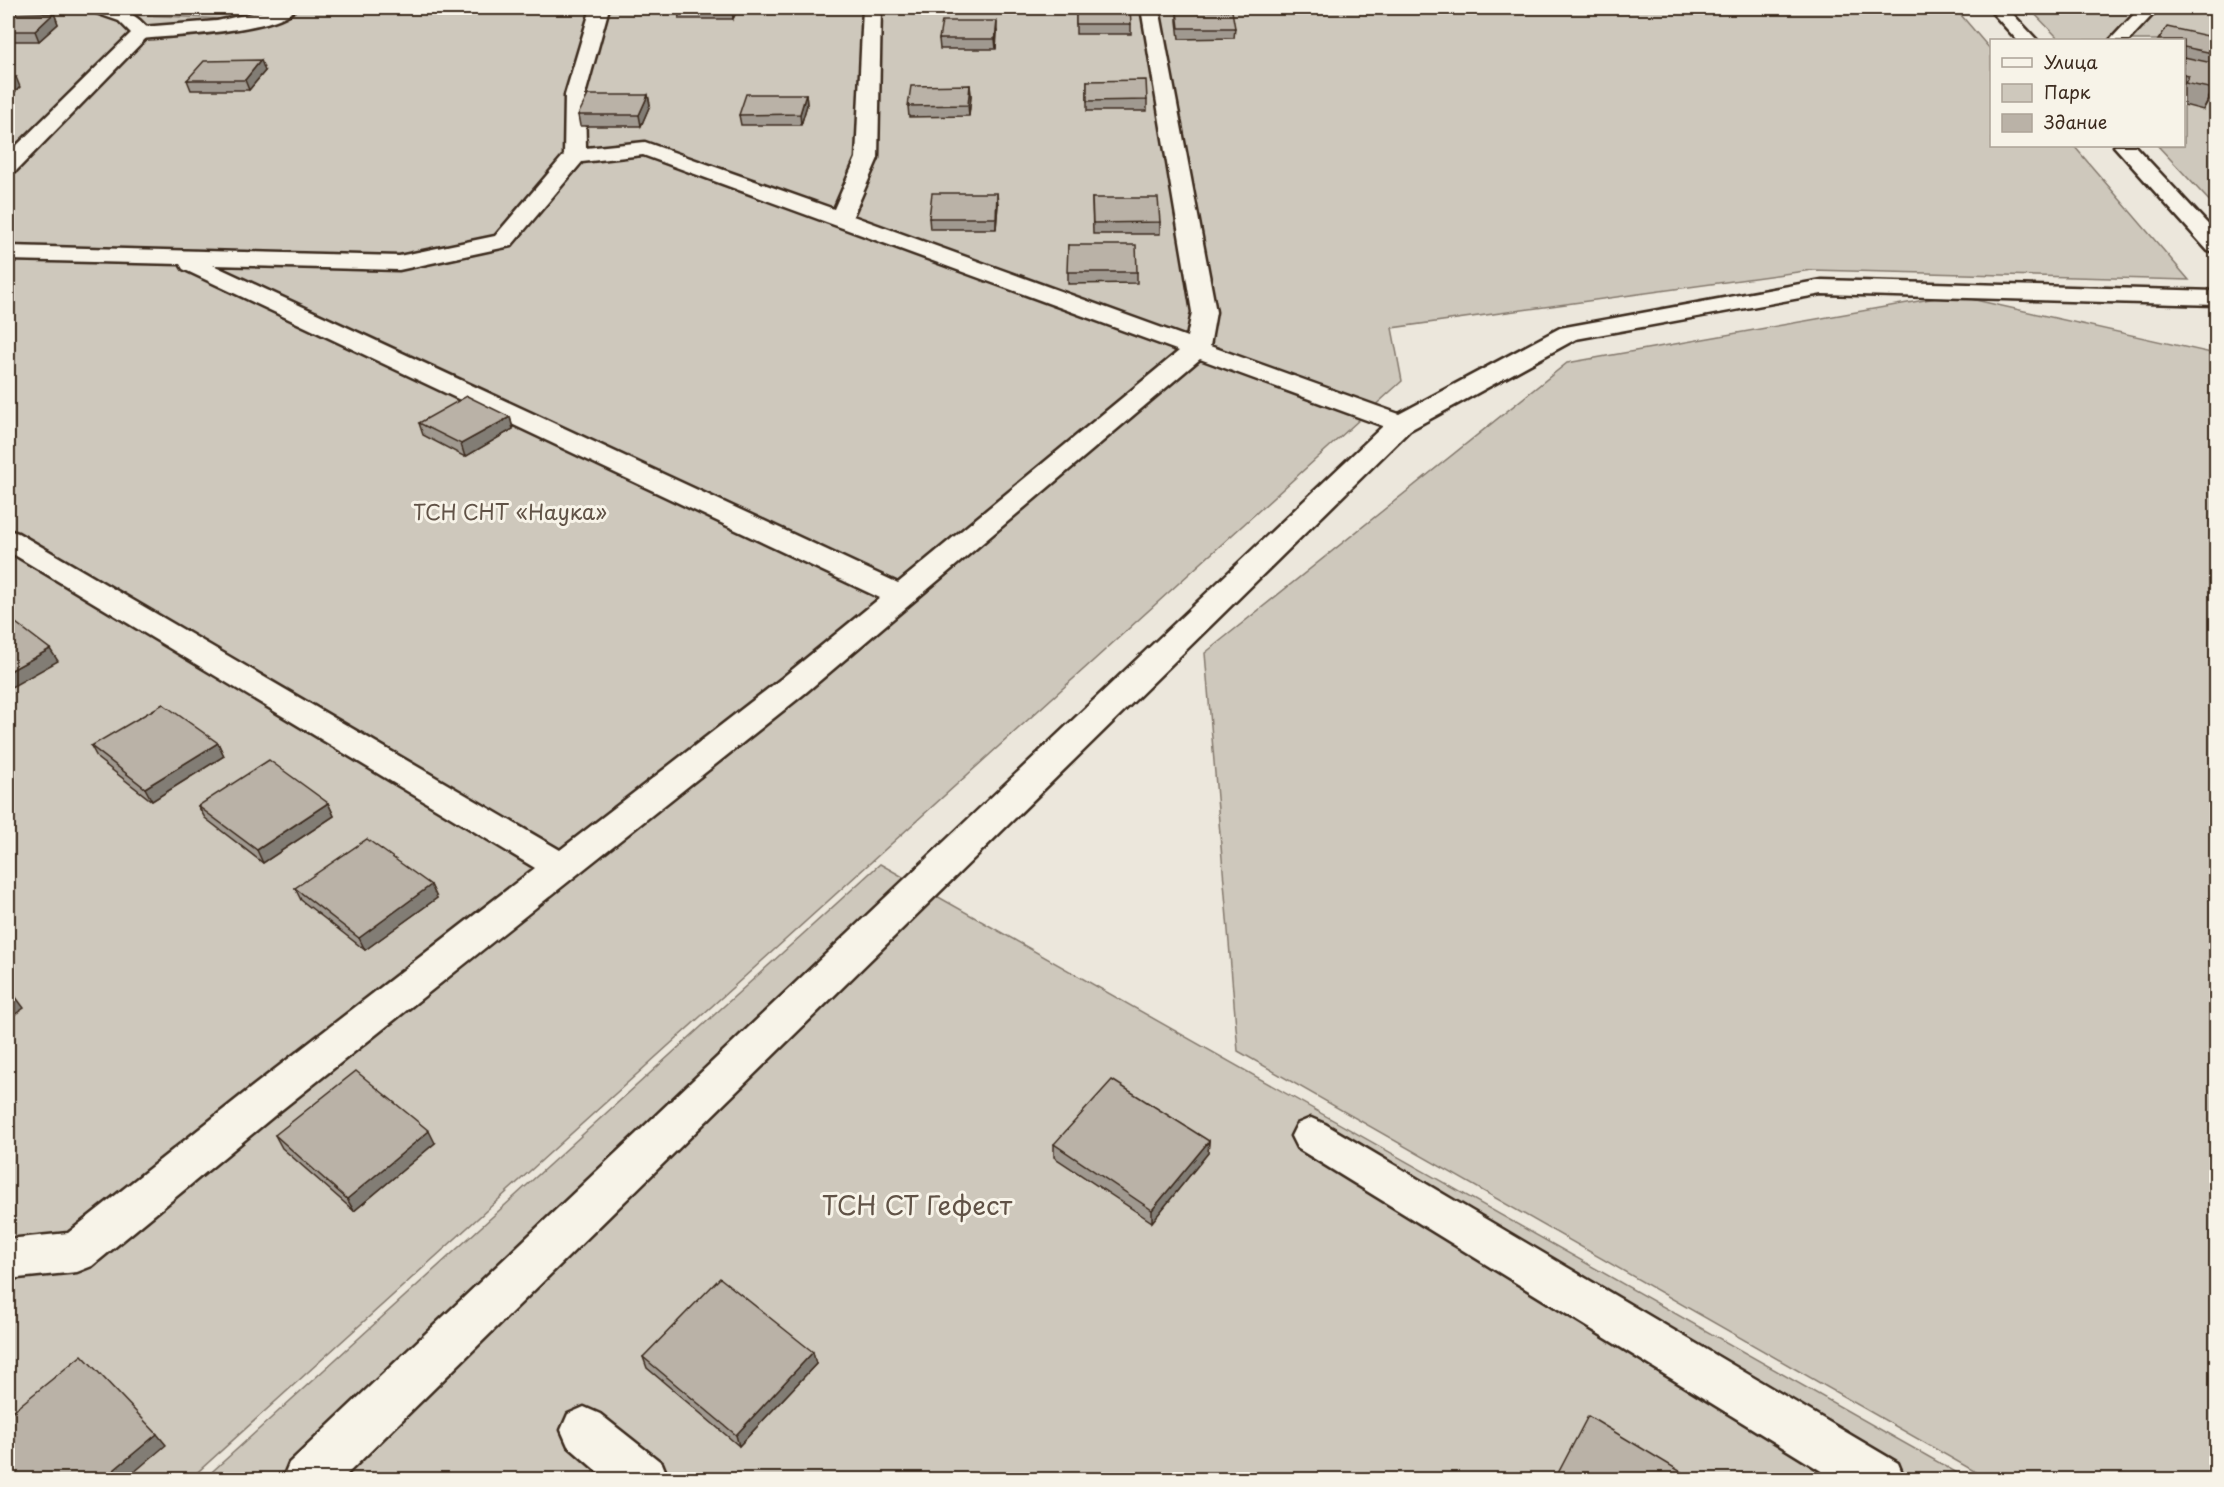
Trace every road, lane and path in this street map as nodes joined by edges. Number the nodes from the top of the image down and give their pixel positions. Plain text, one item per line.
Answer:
1 (99, 8) edge
2 (230, 8) edge
3 (287, 8) edge
4 (600, 8) edge
5 (872, 8) edge
6 (1150, 8) edge
7 (1997, 8) edge
8 (2150, 8) edge
9 (217, 27) junction
10 (142, 33) junction
11 (2026, 39) edge
12 (2120, 39) edge
13 (2125, 147) edge
14 (575, 156) junction
15 (8, 166) edge
16 (841, 218) junction
17 (2217, 246) edge
18 (8, 253) edge
19 (178, 257) junction
20 (2217, 298) edge
21 (1197, 349) junction
22 (1401, 424) junction
23 (8, 539) edge
24 (901, 596) junction
25 (561, 867) junction
26 (1311, 1136) dead end
27 (8, 1259) edge
28 (584, 1430) dead end
29 (306, 1479) edge
30 (645, 1479) edge
31 (1881, 1479) edge

1 - 10 street
2 - 9 street
3 - 9 street
4 - 14 street
5 - 16 street
6 - 21 street
7 - 11 street
8 - 12 street
9 - 10 street
10 - 15 street
13 - 17 street
14 - 16 street
14 - 19 street
16 - 21 street
18 - 19 street
19 - 24 street
20 - 22 street
21 - 22 street
21 - 24 street
22 - 29 street
23 - 25 street
24 - 25 street
25 - 27 street
26 - 31 street
28 - 30 street

